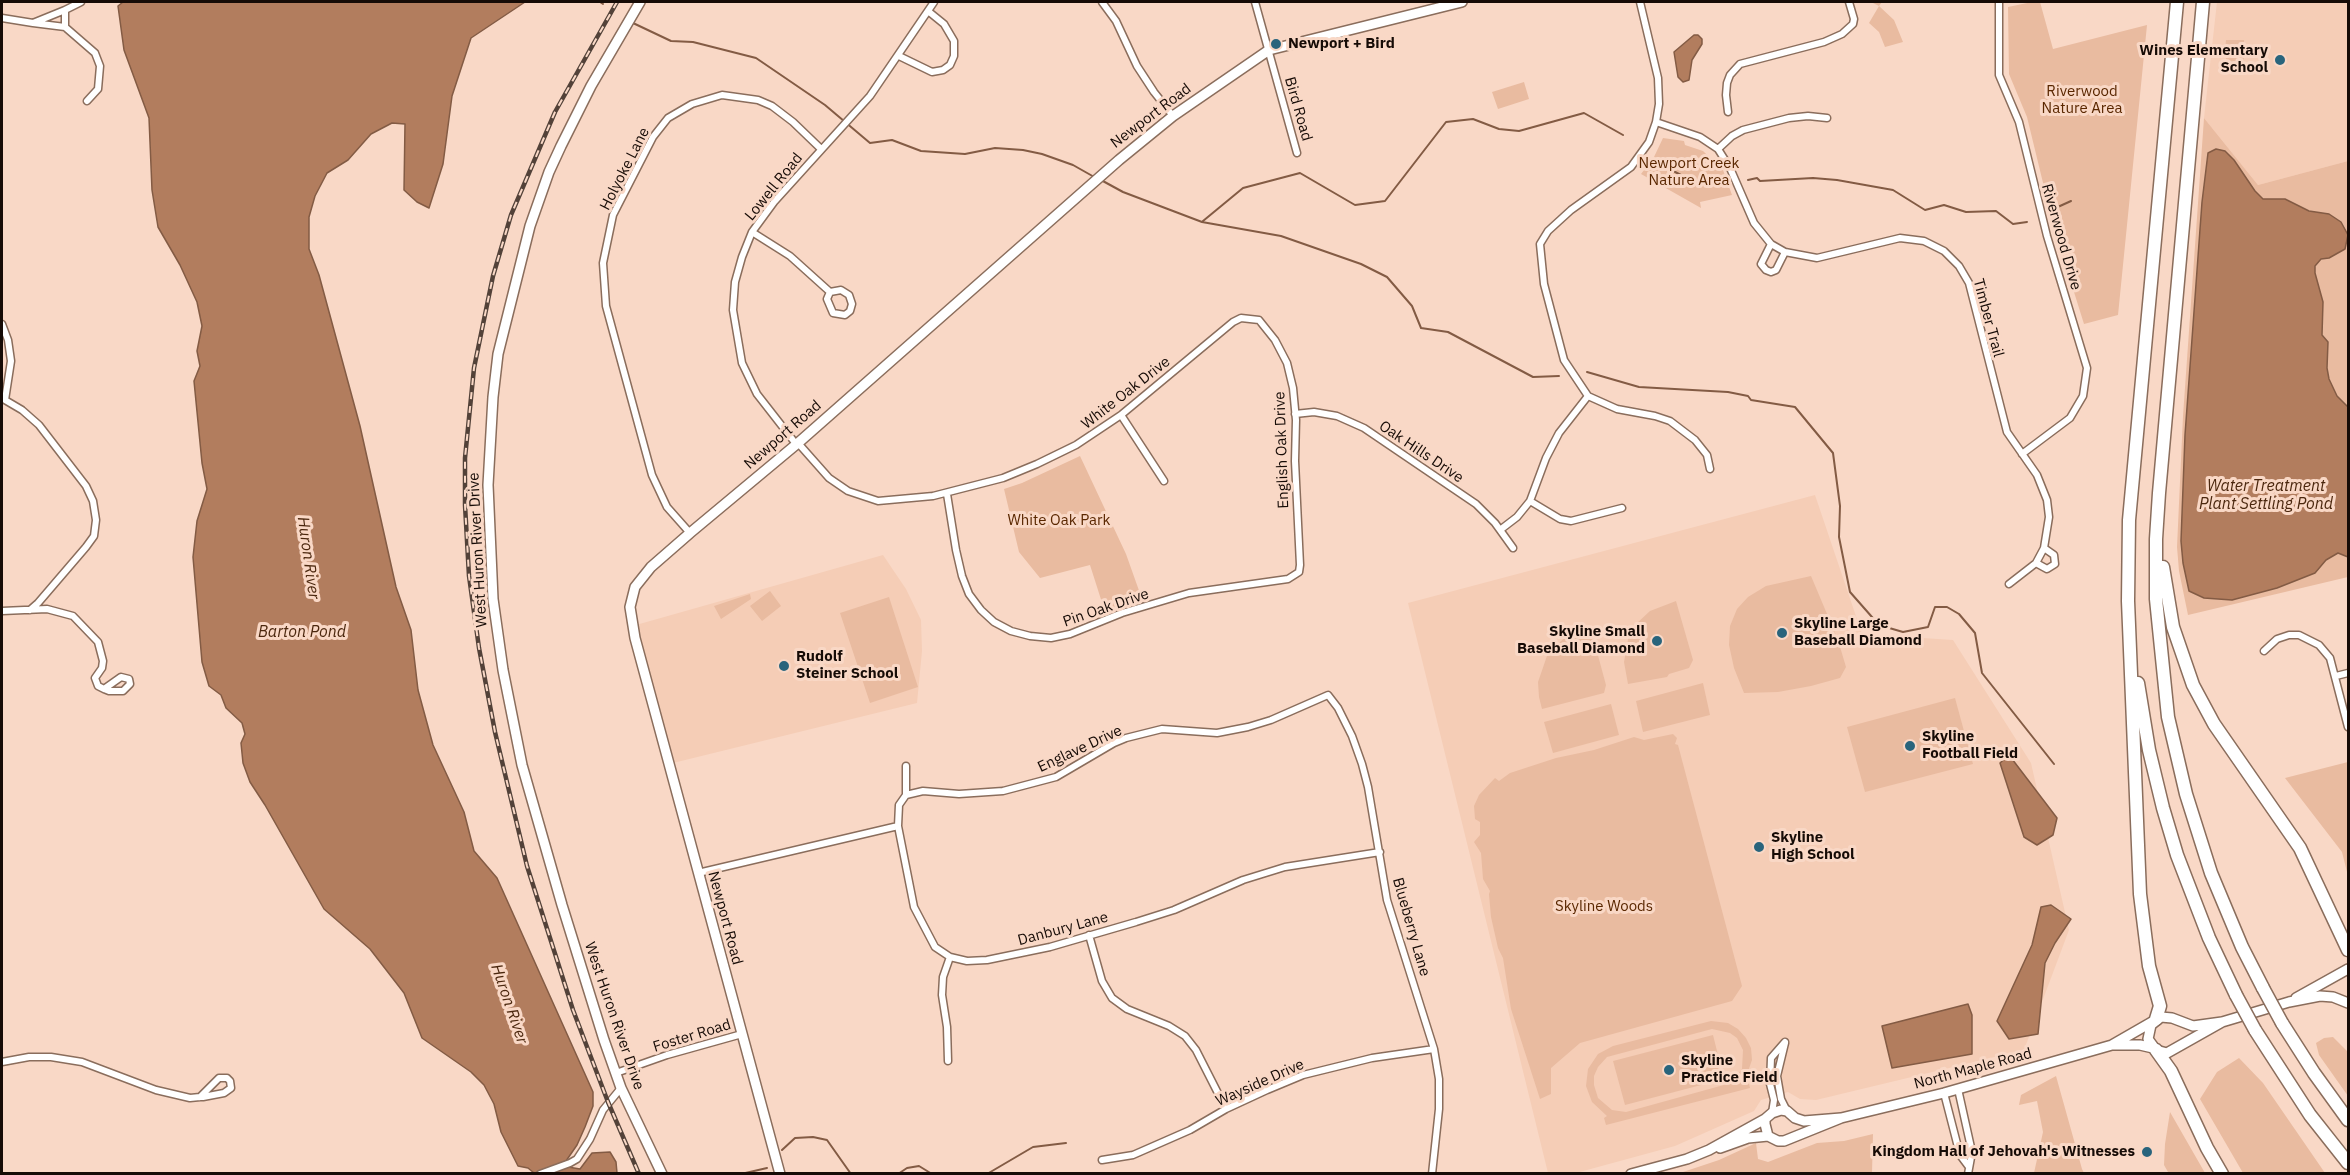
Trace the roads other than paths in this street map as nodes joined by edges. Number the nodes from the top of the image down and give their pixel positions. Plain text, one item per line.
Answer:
1 (81, 2) edge
2 (640, 2) edge
3 (934, 2) edge
4 (1102, 2) edge
5 (1255, 2) edge
6 (1462, 2) edge
7 (1640, 2) edge
8 (1849, 2) edge
9 (1999, 2) edge
10 (2177, 2) edge
11 (2203, 2) edge
12 (65, 10) junction
13 (928, 11) junction
14 (2, 18) edge
15 (33, 23) junction
16 (65, 27) junction
17 (1269, 50) junction
18 (899, 56) junction
19 (87, 101) dead end
20 (1728, 112) dead end
21 (1173, 116) junction
22 (1827, 118) dead end
23 (1656, 122) junction
24 (820, 148) junction
25 (1718, 149) junction
26 (1298, 153) dead end
27 (752, 232) junction
28 (1771, 244) junction
29 (1785, 252) junction
30 (830, 292) junction
31 (1233, 322) joint
32 (2, 324) edge
33 (1588, 396) junction
34 (3, 401) edge
35 (1295, 414) junction
36 (1121, 415) junction
37 (797, 443) junction
38 (2022, 454) junction
39 (1710, 469) dead end
40 (1164, 481) dead end
41 (2159, 493) junction
42 (947, 494) junction
43 (1530, 501) junction
44 (1622, 508) dead end
45 (1500, 530) junction
46 (690, 533) junction
47 (1513, 548) dead end
48 (2044, 549) junction
49 (2036, 563) junction
50 (1295, 577) joint
51 (2009, 584) dead end
52 (2128, 601) junction
53 (2, 610) edge
54 (30, 610) junction
55 (2264, 651) dead end
56 (2349, 673) edge
57 (2336, 676) junction
58 (104, 688) dead end
59 (1328, 695) joint
60 (2349, 727) edge
61 (906, 766) dead end
62 (906, 795) junction
63 (898, 826) junction
64 (1380, 852) junction
65 (698, 873) junction
66 (1089, 935) junction
67 (2349, 950) edge
68 (950, 957) junction
69 (2349, 969) edge
70 (2339, 975) junction
71 (2289, 1002) junction
72 (2346, 1002) edge
73 (2155, 1020) junction
74 (2177, 1021) junction
75 (2222, 1022) junction
76 (742, 1034) junction
77 (2112, 1045) junction
78 (2178, 1048) junction
79 (1434, 1049) junction
80 (2154, 1049) junction
81 (948, 1060) dead end
82 (2, 1062) edge
83 (616, 1073) junction
84 (621, 1088) junction
85 (1958, 1089) junction
86 (1944, 1093) junction
87 (200, 1097) junction
88 (1226, 1109) junction
89 (1791, 1114) junction
90 (1768, 1116) junction
91 (1841, 1118) junction
92 (2349, 1120) edge
93 (1768, 1136) junction
94 (1794, 1136) junction
95 (1709, 1150) junction
96 (1102, 1161) dead end
97 (2349, 1163) edge
98 (1969, 1170) edge
99 (540, 1173) edge
100 (662, 1173) edge
101 (780, 1173) edge
102 (1432, 1173) edge
103 (1631, 1173) edge
104 (2222, 1173) edge

1 - 12 street
2 - 83 street, West Huron River Drive
3 - 13 street, Lowell Road
4 - 21 street
5 - 17 street, Bird Road
6 - 17 street, Newport Road
7 - 23 street
8 - 20 street
9 - 38 street, Riverwood Drive
10 - 52 highway
11 - 41 highway
12 - 15 street
12 - 16 street
13 - 18 street, Lowell Road
13 - 18 street
14 - 15 street
15 - 16 street
16 - 19 street
17 - 21 street, Newport Road
17 - 26 street, Bird Road
18 - 24 street, Lowell Road
21 - 37 street, Newport Road
22 - 25 street
23 - 25 street
23 - 33 street
24 - 27 street, Lowell Road
24 - 46 street, Holyoke Lane
25 - 28 street, Timber Trail
27 - 30 street
27 - 37 street, Lowell Road
28 - 29 street, Timber Trail
28 - 29 street
29 - 38 street, Timber Trail
30 - 30 street
31 - 35 street, English Oak Drive
31 - 36 street, White Oak Drive
32 - 34 street
33 - 39 street
33 - 43 street
34 - 54 street
35 - 45 street, Oak Hills Drive
35 - 50 street, English Oak Drive
36 - 40 street
36 - 42 street, White Oak Drive
37 - 42 street, White Oak Drive
37 - 46 street, Newport Road
38 - 48 street, Timber Trail
41 - 67 highway
41 - 92 highway, bridge
42 - 50 street, Pin Oak Drive
43 - 44 street
43 - 45 street
45 - 47 street, Oak Hills Drive
46 - 65 street, Newport Road
48 - 49 street, Timber Trail
48 - 49 street, Timber Trail
49 - 51 street, Timber Trail
52 - 73 highway
52 - 97 highway, bridge
53 - 54 street
54 - 58 street
55 - 57 street
56 - 57 street
57 - 60 street
59 - 62 street, Englave Drive
59 - 64 street, Blueberry Lane
61 - 62 street
62 - 63 street
63 - 65 street
63 - 68 street
64 - 66 street, Danbury Lane
64 - 79 street, Blueberry Lane
65 - 76 street, Newport Road
66 - 68 street, Danbury Lane
66 - 88 street
68 - 81 street
69 - 70 street
70 - 71 street
70 - 72 street
71 - 72 street
71 - 75 street
73 - 74 street
73 - 77 street, North Maple Road
73 - 80 street
74 - 75 street
74 - 78 street
75 - 78 street
76 - 83 street, Foster Road
76 - 101 street, Newport Road
77 - 80 street, North Maple Road
77 - 85 street, North Maple Road
78 - 80 street
79 - 88 street, Wayside Drive
79 - 102 street, Blueberry Lane
80 - 104 highway
82 - 87 street
83 - 84 street, West Huron River Drive
84 - 99 street
84 - 100 street, West Huron River Drive
85 - 86 street, North Maple Road
85 - 98 street
86 - 91 street, North Maple Road
86 - 98 street
87 - 87 street
88 - 96 street, Wayside Drive
89 - 90 street
89 - 90 street
89 - 91 street, North Maple Road
89 - 94 street
90 - 93 street
90 - 95 street
91 - 94 street, North Maple Road
93 - 94 street
93 - 95 street
95 - 103 street

